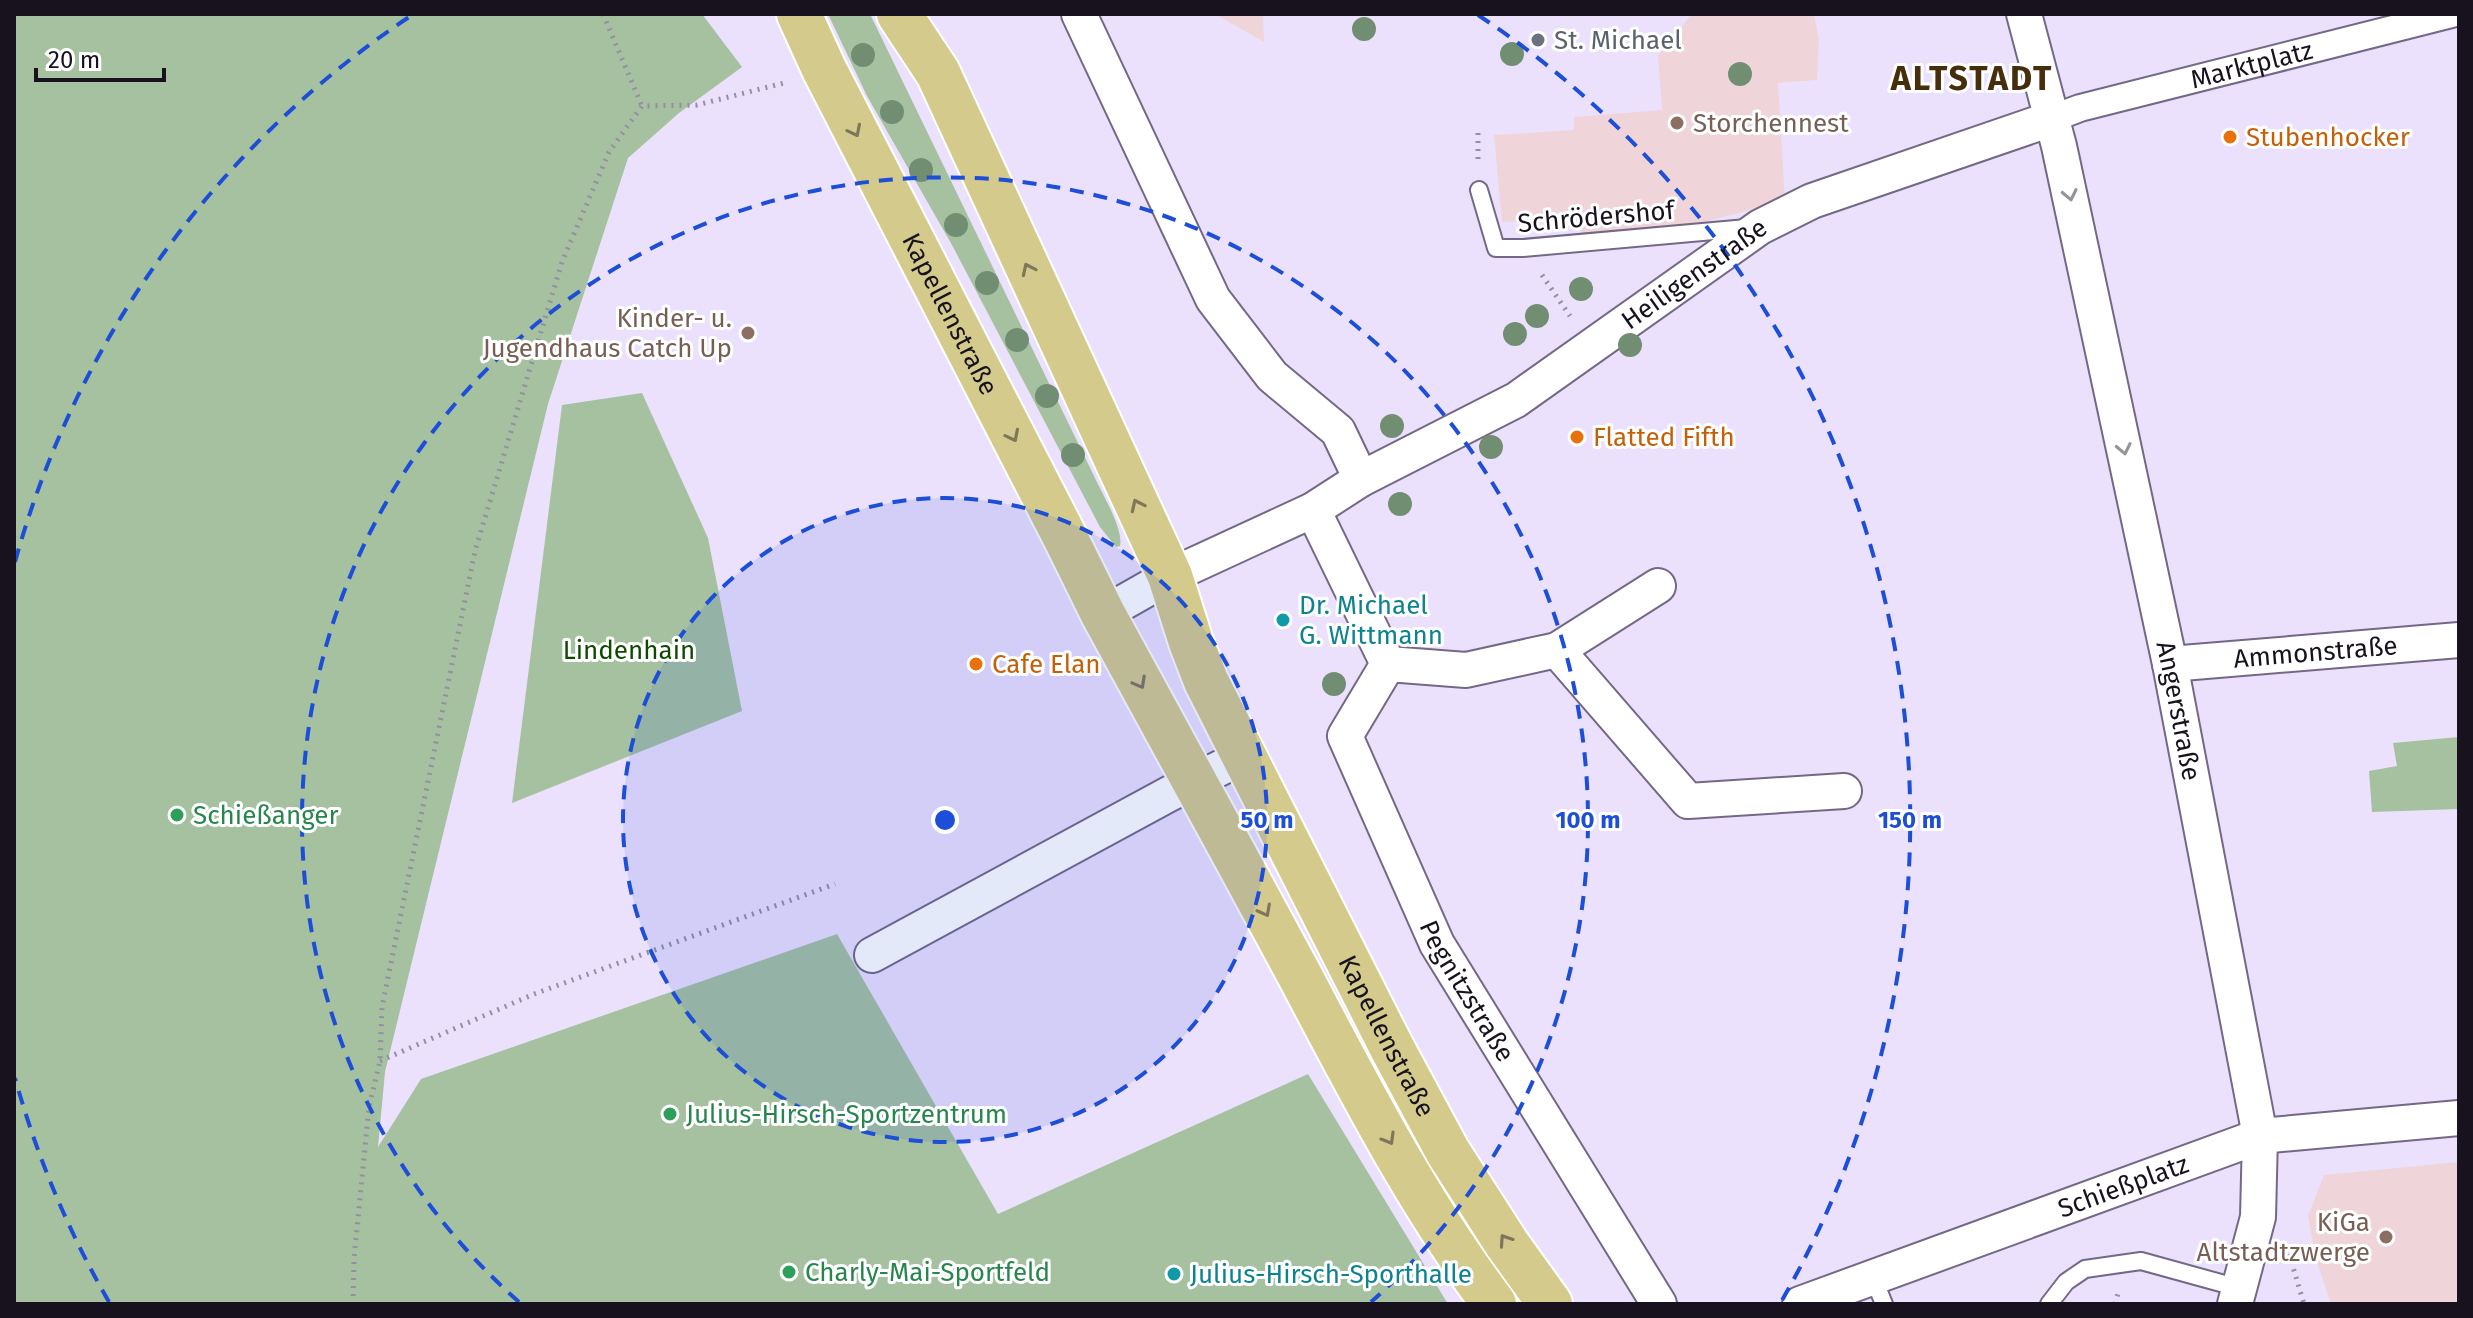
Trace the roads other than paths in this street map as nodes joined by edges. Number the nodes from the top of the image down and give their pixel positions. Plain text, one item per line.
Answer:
1 (772, 14) edge
2 (799, 14) edge
3 (899, 14) edge
4 (924, 14) edge
5 (1079, 14) edge
6 (2024, 14) edge
7 (2452, 14) edge
8 (824, 69) junction
9 (938, 73) junction
10 (2051, 119) junction
11 (1479, 190) dead end
12 (1760, 227) junction
13 (1361, 479) junction
14 (1313, 510) junction
15 (1170, 576) junction
16 (1658, 586) dead end
17 (1103, 614) junction
18 (2459, 640) edge
19 (1557, 650) junction
20 (1388, 664) junction
21 (2170, 664) junction
22 (1244, 756) junction
23 (1194, 780) junction
24 (1844, 791) dead end
25 (872, 955) dead end
26 (2459, 1118) edge
27 (2260, 1136) junction
28 (1879, 1291) edge
29 (2237, 1296) edge
30 (1494, 1304) edge
31 (1550, 1304) edge
32 (1659, 1304) edge
33 (1800, 1304) edge
34 (2049, 1304) edge

1 - 8 main road
2 - 8 main road, Kapellenstraße
3 - 9 main road, Kapellenstraße
4 - 9 main road, Kapellenstraße
5 - 13 street
6 - 10 street, Angerstraße
7 - 10 street, Marktplatz
8 -> 17 main road, Kapellenstraße
15 -> 9 main road, Kapellenstraße
10 - 12 street, Heiligenstraße
10 -> 21 street, Angerstraße
11 - 12 lane, Schrödershof
12 - 13 street, Heiligenstraße
13 - 14 street, Heiligenstraße
14 - 15 street, Heiligenstraße
14 - 20 street
15 - 17 street
15 - 22 main road, Kapellenstraße
16 - 19 street
17 -> 23 main road, Kapellenstraße
18 - 21 street, Ammonstraße
19 - 20 street
19 - 24 street
20 - 32 street, Pegnitzstraße
21 - 27 street, Angerstraße
22 - 23 street
31 -> 22 main road, Kapellenstraße
23 - 25 street
23 -> 30 main road, Kapellenstraße
26 - 27 street, Schießplatz
27 - 28 street, Schießplatz
27 - 29 street, Angerstraße
28 - 33 street, Schießplatz
29 - 34 lane

